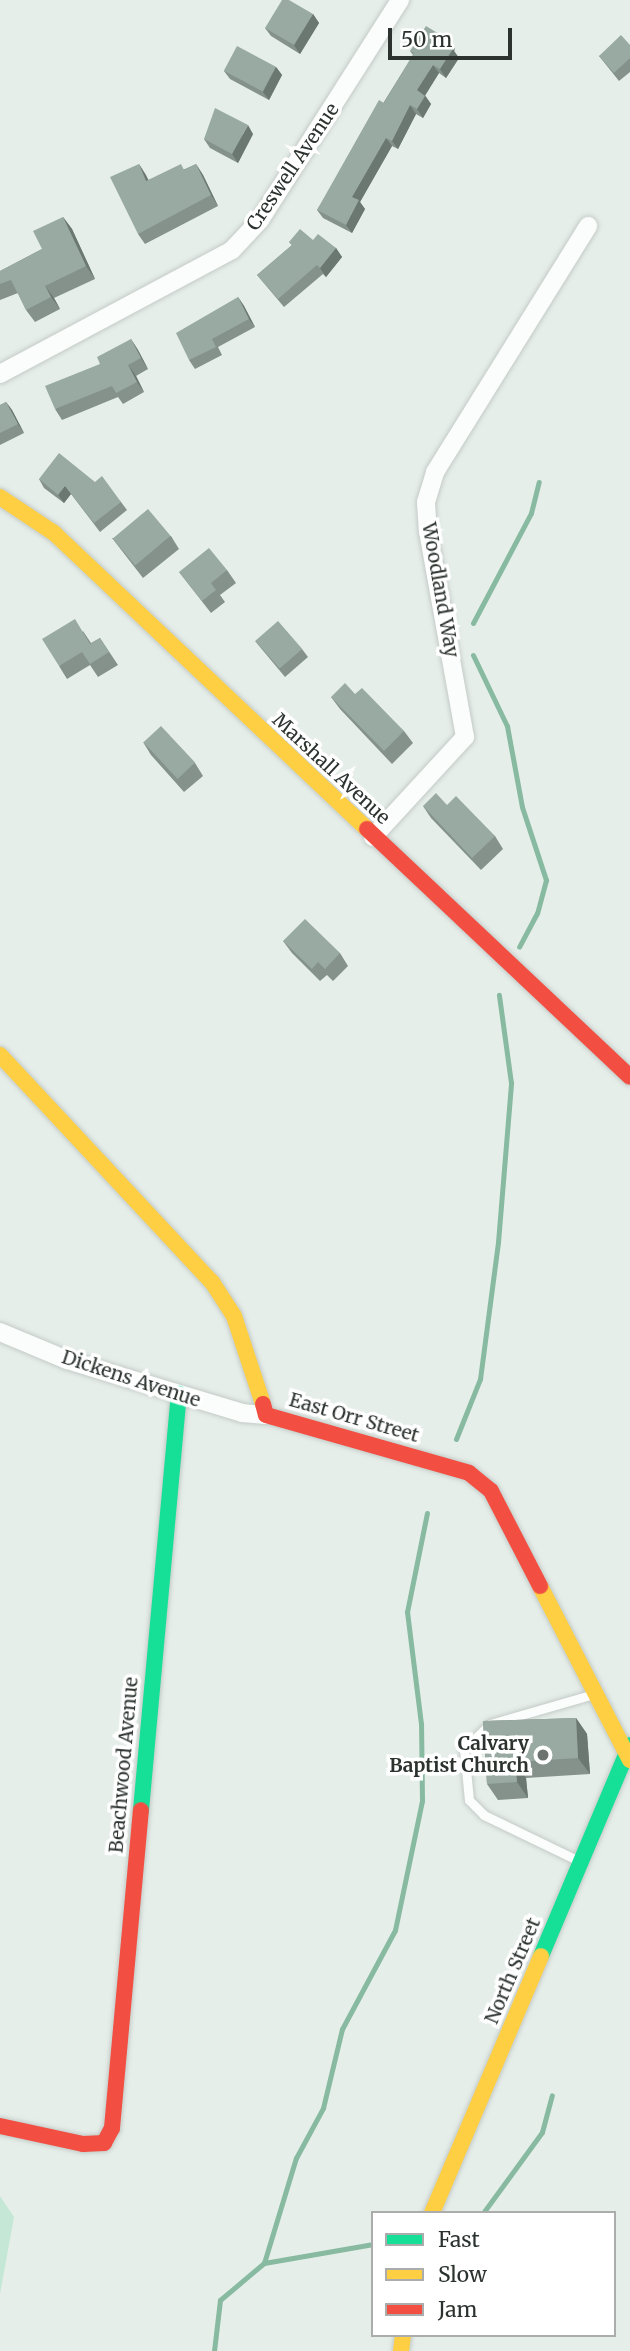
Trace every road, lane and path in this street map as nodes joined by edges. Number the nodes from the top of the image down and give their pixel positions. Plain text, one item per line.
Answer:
1 (400, 0) edge
2 (588, 226) dead end
3 (0, 374) edge
4 (0, 497) edge
5 (373, 837) junction
6 (0, 1055) edge
7 (630, 1077) edge
8 (0, 1332) edge
9 (179, 1394) junction
10 (266, 1415) junction
11 (595, 1694) junction
12 (629, 1753) edge
13 (582, 1862) junction
14 (0, 2126) edge
15 (433, 2211) edge

1 - 3 street, Creswell Avenue
2 - 5 street, Woodland Way
4 - 5 street, Marshall Avenue
5 - 7 street, Marshall Avenue
6 - 10 street, East Orr Street
8 - 9 street, Dickens Avenue
9 - 10 street, Dickens Avenue
9 - 14 street, Beachwood Avenue
10 - 11 street, East Orr Street
11 - 12 street, East Orr Street
11 - 13 lane
12 - 13 street, North Street
13 - 15 street, North Street

